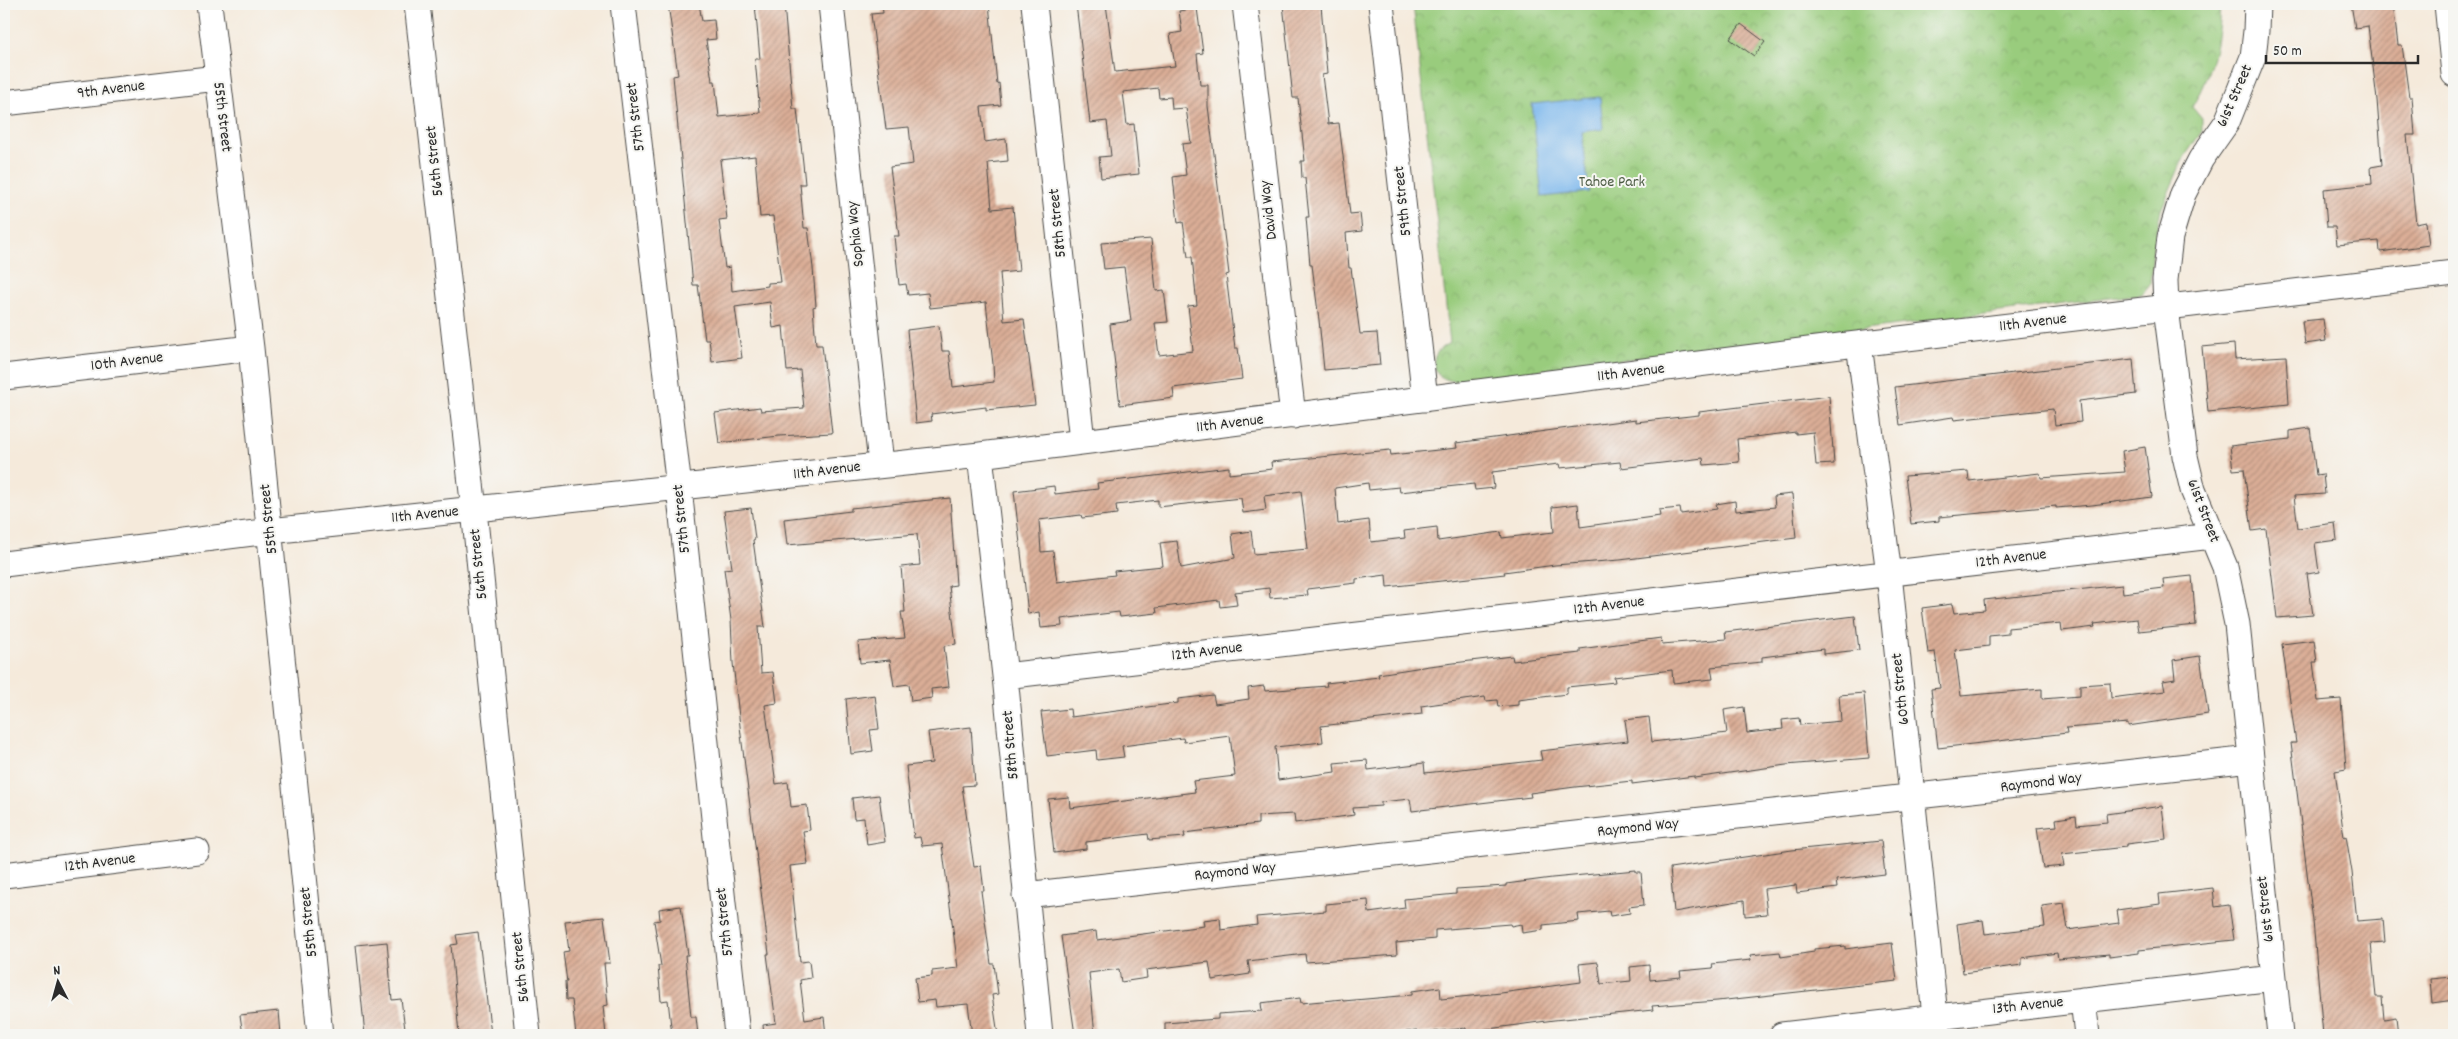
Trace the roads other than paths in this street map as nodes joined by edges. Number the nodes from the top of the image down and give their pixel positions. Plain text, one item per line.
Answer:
1 (208, 4) edge
2 (417, 4) edge
3 (623, 4) edge
4 (831, 4) edge
5 (1034, 4) edge
6 (1245, 4) edge
7 (1380, 4) edge
8 (2256, 4) edge
9 (2447, 4) edge
10 (2454, 74) edge
11 (217, 78) junction
12 (4, 103) edge
13 (2454, 273) edge
14 (2166, 308) junction
15 (1859, 344) junction
16 (251, 348) junction
17 (4, 377) edge
18 (1425, 399) junction
19 (1292, 416) junction
20 (1082, 442) junction
21 (980, 455) junction
22 (882, 464) junction
23 (679, 488) junction
24 (474, 510) junction
25 (270, 530) junction
26 (2212, 536) junction
27 (4, 564) edge
28 (1889, 574) junction
29 (1005, 676) junction
30 (2251, 759) junction
31 (1912, 798) junction
32 (197, 851) dead end
33 (4, 875) edge
34 (1025, 895) junction
35 (2274, 978) junction
36 (2083, 1000) junction
37 (1935, 1026) edge
38 (320, 1035) edge
39 (528, 1035) edge
40 (737, 1035) edge
41 (1040, 1035) edge
42 (1782, 1035) edge
43 (2086, 1035) edge
44 (2280, 1035) edge

1 - 11 street, 55th Street
2 - 24 street, 56th Street
3 - 23 street, 57th Street
4 - 22 street, Sophia Way
5 - 20 street, 58th Street
6 - 19 street, David Way
7 - 18 street, 59th Street
8 - 14 street, 61st Street
9 - 10 street
11 - 12 street, 9th Avenue
11 - 16 street, 55th Street
13 - 14 street, 11th Avenue
14 - 15 street, 11th Avenue
14 - 26 street, 61st Street
15 - 18 street, 11th Avenue
15 - 28 street, 60th Street
16 - 17 street, 10th Avenue
16 - 25 street, 55th Street
18 - 19 street, 11th Avenue
19 - 20 street, 11th Avenue
20 - 21 street, 11th Avenue
21 - 22 street, 11th Avenue
21 - 29 street, 58th Street
22 - 23 street, 11th Avenue
23 - 24 street, 11th Avenue
23 - 40 street, 57th Street
24 - 25 street, 11th Avenue
24 - 39 street, 56th Street
25 - 27 street, 11th Avenue
25 - 38 street, 55th Street
26 - 28 street, 12th Avenue
26 - 30 street, 61st Street
28 - 29 street, 12th Avenue
28 - 31 street, 60th Street
29 - 34 street, 58th Street
30 - 31 street, Raymond Way
30 - 35 street, 61st Street
31 - 34 street, Raymond Way
31 - 37 street, 60th Street
32 - 33 street, 12th Avenue
34 - 41 street, 58th Street
35 - 36 street, 13th Avenue
35 - 44 street, 61st Street
36 - 37 street, 13th Avenue
36 - 43 street
37 - 42 street, 13th Avenue

